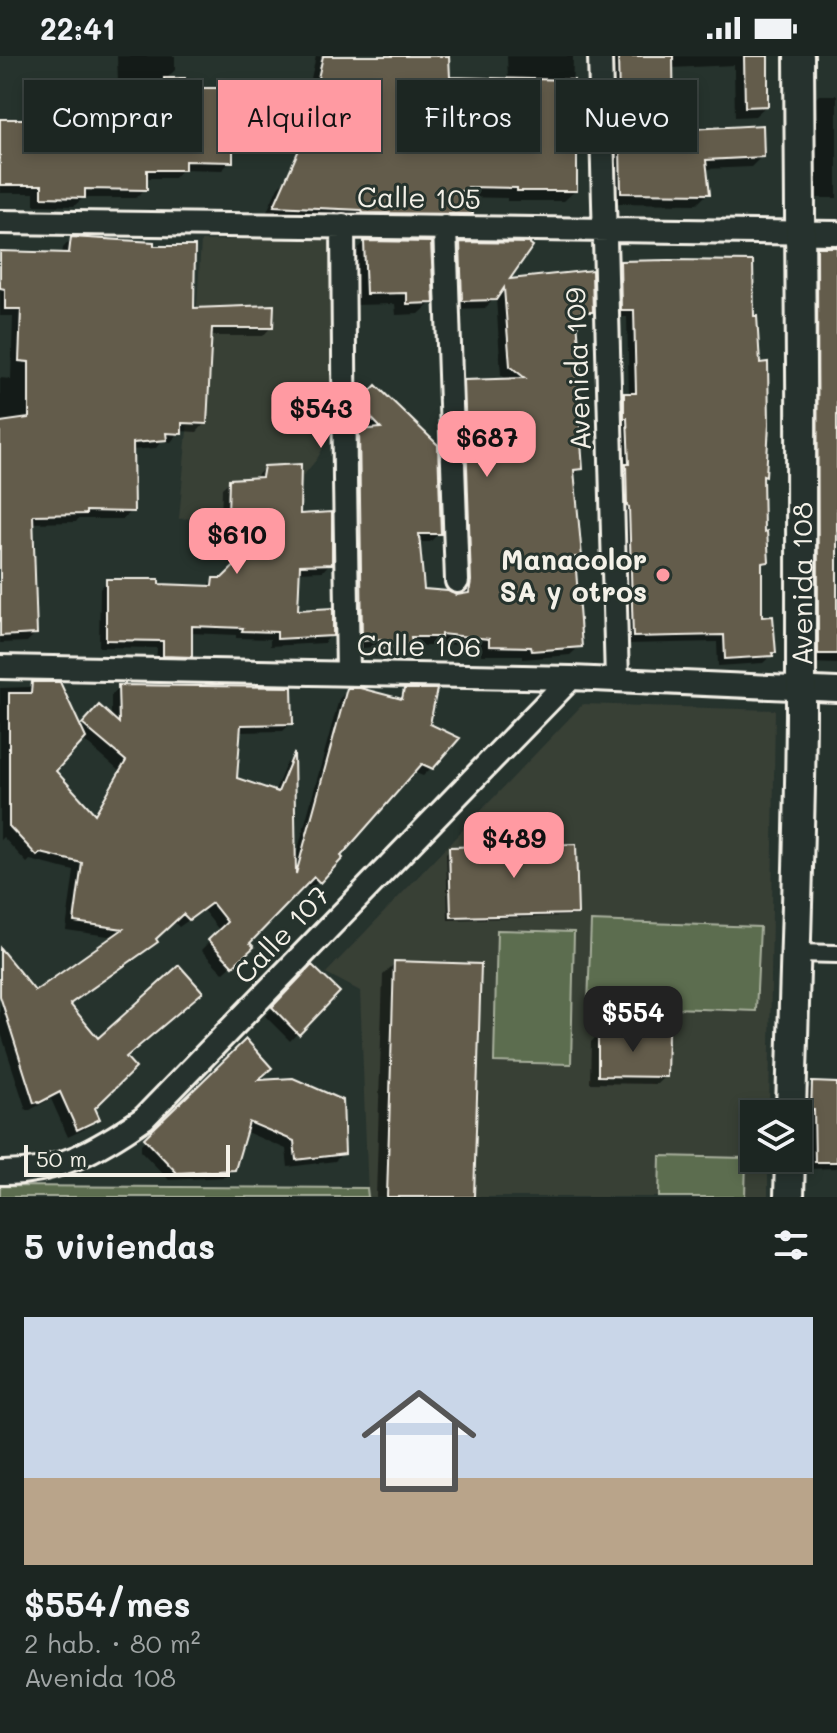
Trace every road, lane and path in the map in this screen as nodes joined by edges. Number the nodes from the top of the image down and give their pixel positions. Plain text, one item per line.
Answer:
1 (600, 56) edge
2 (799, 56) edge
3 (0, 222) edge
4 (343, 226) junction
5 (445, 227) junction
6 (603, 229) junction
7 (801, 233) junction
8 (837, 233) edge
9 (457, 581) dead end
10 (0, 667) edge
11 (348, 673) junction
12 (571, 678) junction
13 (617, 680) junction
14 (801, 688) junction
15 (837, 690) edge
16 (797, 953) junction
17 (837, 954) edge
18 (792, 1100) edge
19 (790, 1172) edge
20 (0, 1173) edge
21 (789, 1197) edge

1 - 6 street, Avenida 109
2 - 7 street, Avenida 108
3 - 4 street, Calle 105
4 - 5 street, Calle 105
4 - 11 street
5 - 6 street, Calle 105
5 - 9 street
6 - 7 street, Calle 105
6 - 13 street, Avenida 109
7 - 8 street, Calle 105
7 - 14 street, Avenida 108
10 - 11 street, Calle 106
11 - 12 street, Calle 106
12 - 13 street, Calle 106
12 - 20 street, Calle 107
13 - 14 street, Calle 106
14 - 15 street, Calle 106
14 - 16 street, Avenida 108
16 - 17 street
16 - 18 street, Avenida 108
19 - 21 street

